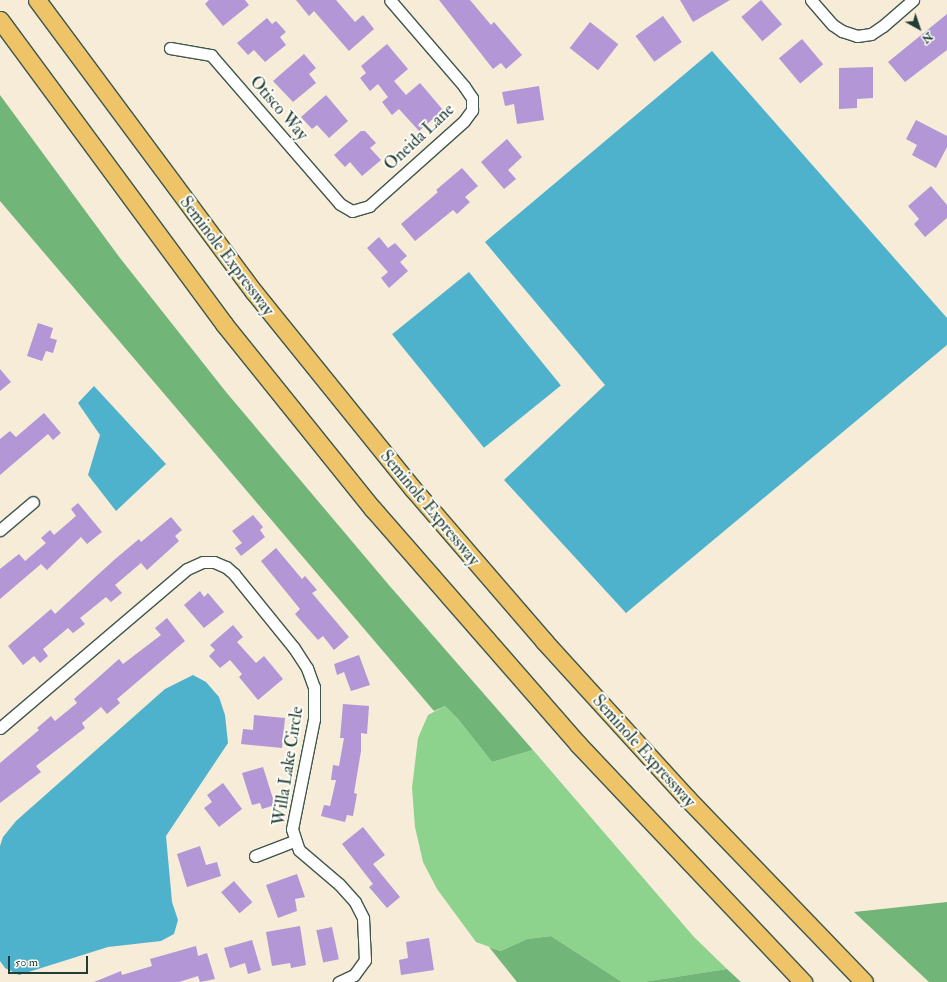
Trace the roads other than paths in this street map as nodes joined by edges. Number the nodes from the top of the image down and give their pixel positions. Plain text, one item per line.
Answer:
1 (37, 0) edge
2 (390, 0) edge
3 (811, 0) edge
4 (913, 0) edge
5 (0, 20) edge
6 (170, 48) dead end
7 (352, 211) joint
8 (33, 502) dead end
9 (0, 530) edge
10 (0, 728) edge
11 (294, 841) junction
12 (255, 856) dead end
13 (862, 981) edge
14 (339, 982) edge
15 (803, 982) edge

1 - 13 highway, Seminole Expressway
2 - 7 street, Oneida Lane
3 - 4 street
5 - 15 highway
6 - 7 street, Otisco Way
8 - 9 street
10 - 11 street, Willa Lake Circle
11 - 12 street
11 - 14 street, Willa Lake Circle

